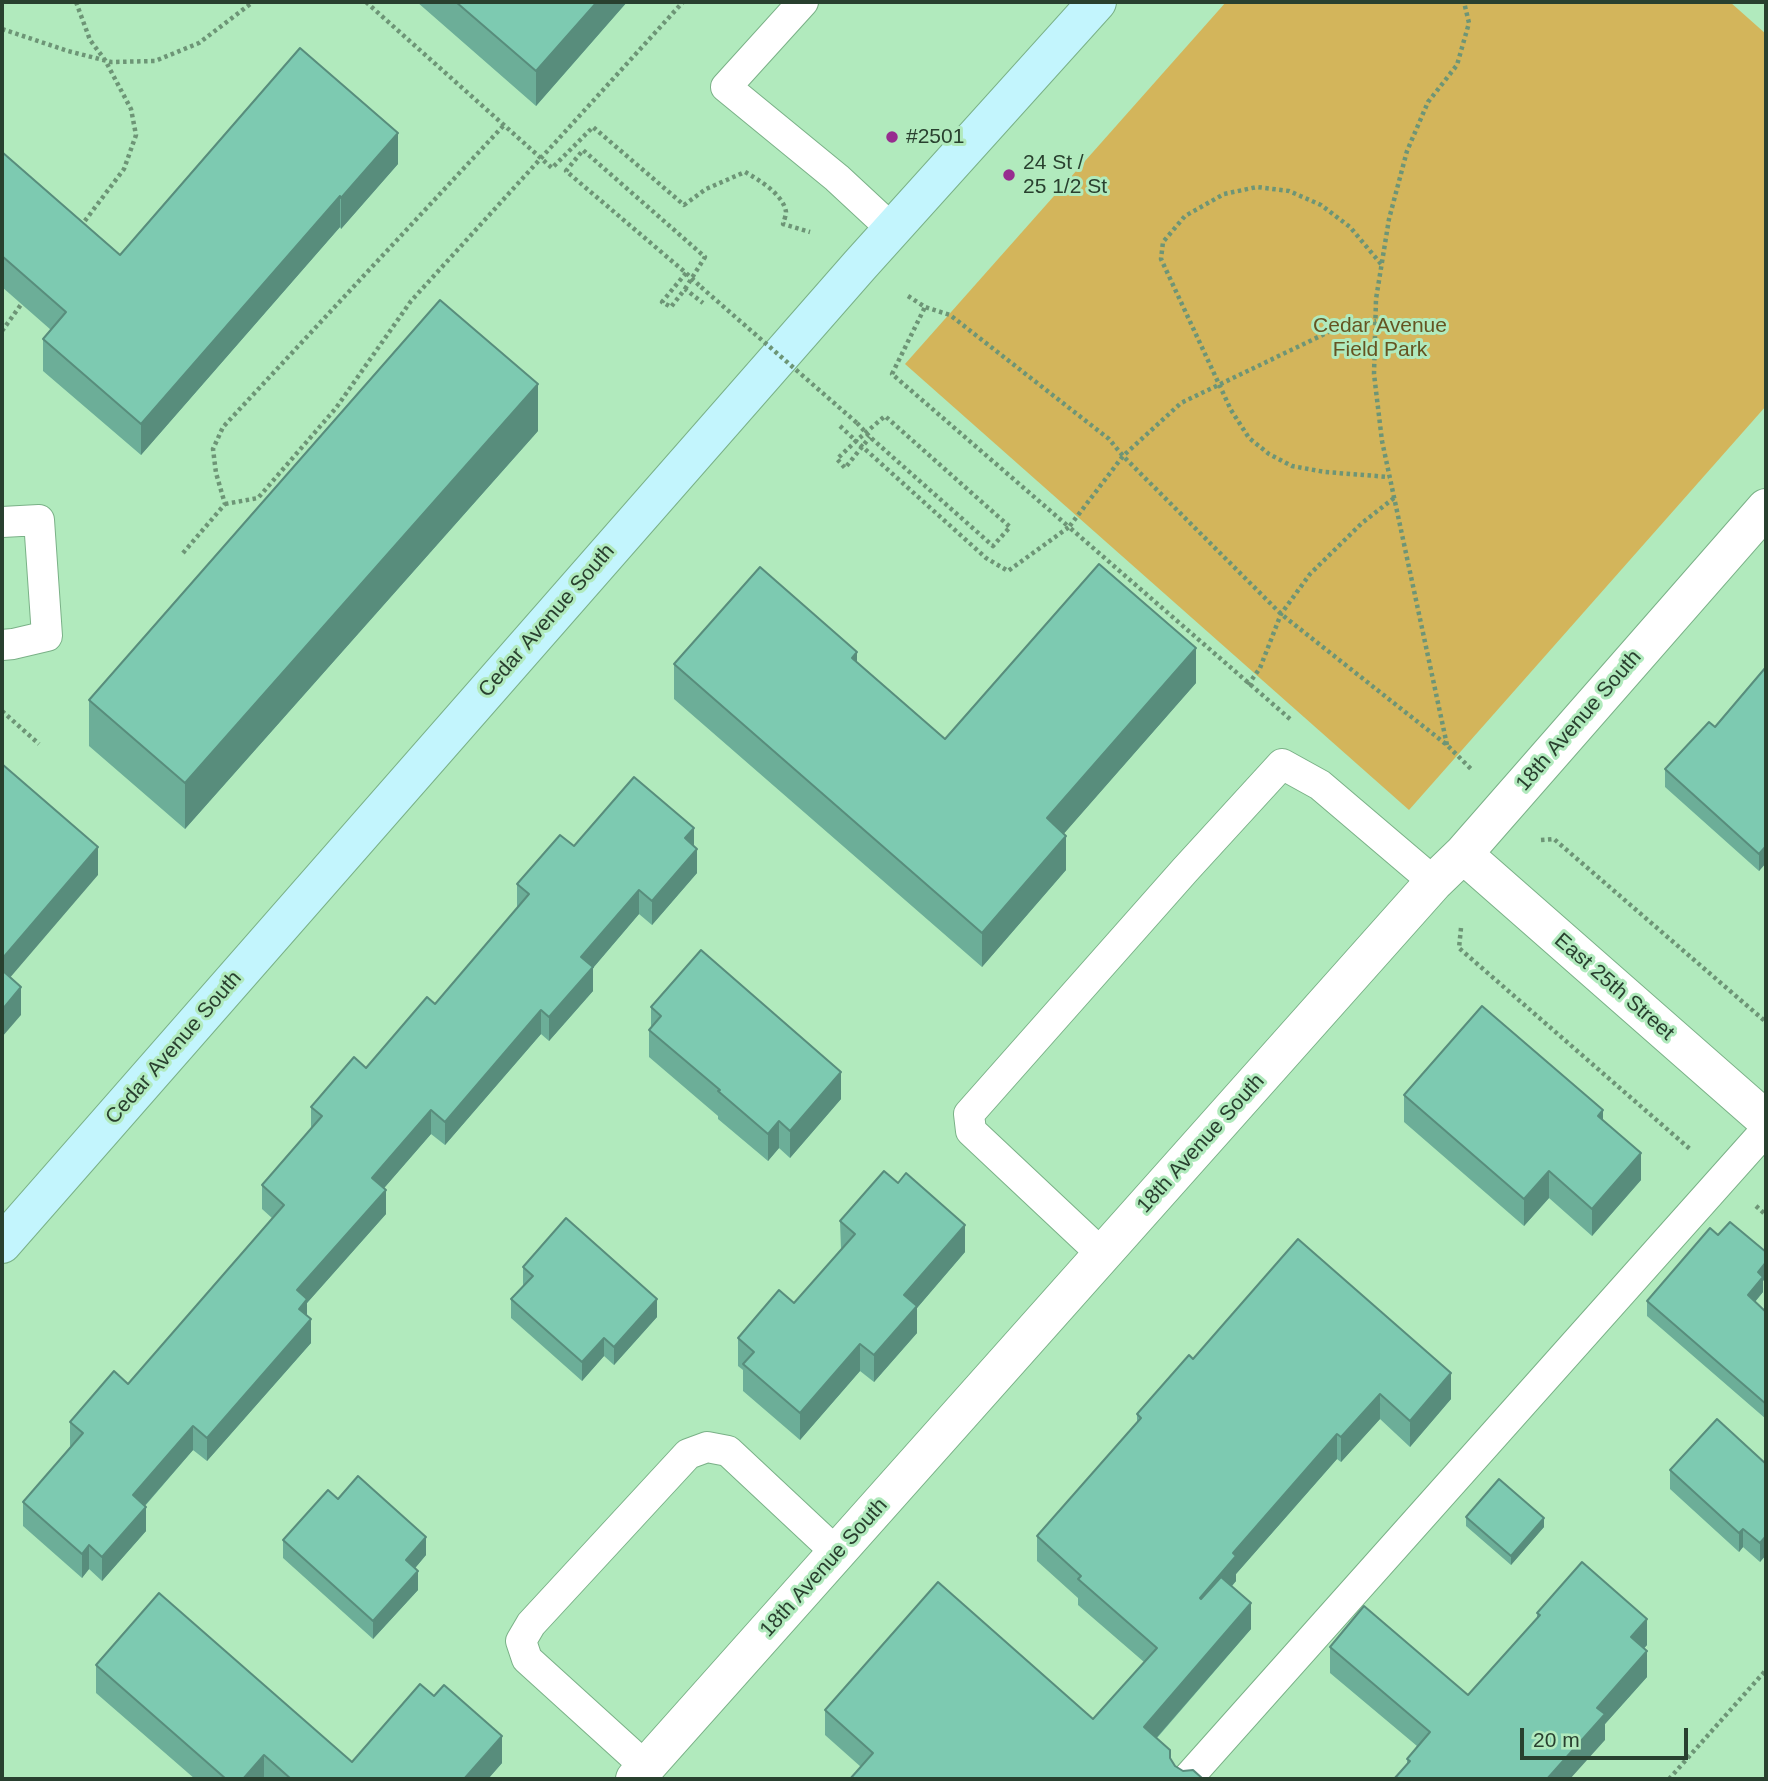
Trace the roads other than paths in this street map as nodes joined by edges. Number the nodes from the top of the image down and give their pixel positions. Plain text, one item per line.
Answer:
1 (803, 2) edge
2 (1097, 2) edge
3 (893, 230) junction
4 (1766, 508) edge
5 (2, 522) edge
6 (2, 645) edge
7 (1462, 854) junction
8 (1434, 882) junction
9 (1766, 1120) edge
10 (1766, 1130) edge
11 (2, 1244) edge
12 (1103, 1255) junction
13 (837, 1553) junction
14 (640, 1773) edge
15 (1187, 1779) edge

1 - 3 lane
2 - 3 main road, Cedar Avenue South
3 - 11 main road, Cedar Avenue South
4 - 7 street, 18th Avenue South
5 - 6 lane
7 - 8 street, 18th Avenue South
7 - 9 street, East 25th Street
8 - 12 street, 18th Avenue South
8 - 12 lane
10 - 15 lane
12 - 13 street, 18th Avenue South
13 - 14 street, 18th Avenue South
13 - 14 lane

